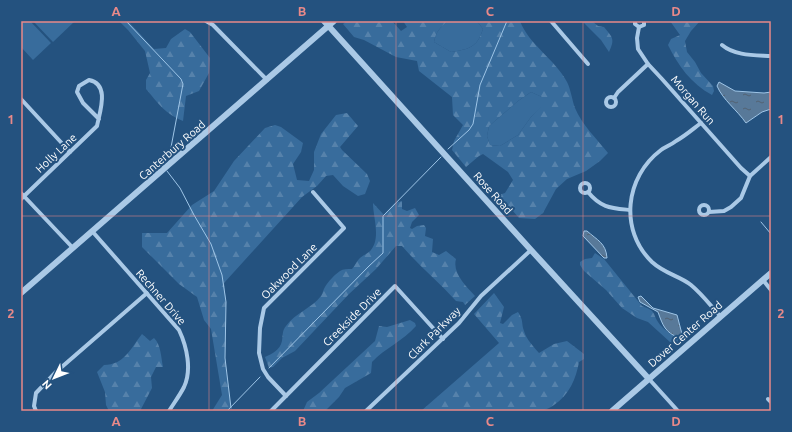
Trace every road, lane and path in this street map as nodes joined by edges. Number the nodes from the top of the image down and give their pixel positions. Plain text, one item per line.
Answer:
1 (206, 21) edge
2 (324, 21) edge
3 (334, 21) edge
4 (551, 21) edge
5 (635, 21) edge
6 (644, 21) edge
7 (328, 26) junction
8 (639, 27) junction
9 (722, 45) dead end
10 (771, 56) edge
11 (588, 64) dead end
12 (648, 64) junction
13 (267, 81) junction
14 (614, 98) dead end
15 (21, 99) edge
16 (99, 119) junction
17 (701, 123) junction
18 (70, 152) junction
19 (771, 157) edge
20 (750, 176) junction
21 (313, 192) dead end
22 (588, 192) dead end
23 (22, 196) edge
24 (630, 210) junction
25 (709, 212) dead end
26 (92, 231) junction
27 (73, 248) junction
28 (531, 250) junction
29 (771, 273) edge
30 (762, 280) junction
31 (771, 290) edge
32 (21, 293) edge
33 (147, 293) junction
34 (720, 316) junction
35 (443, 339) junction
36 (649, 379) junction
37 (286, 396) junction
38 (36, 411) edge
39 (169, 411) edge
40 (272, 411) edge
41 (366, 411) edge
42 (612, 411) edge
43 (678, 411) edge

1 - 13 street
2 - 7 street, Rose Road
3 - 7 street, Canterbury Road
4 - 11 street
5 - 8 street
6 - 8 street
7 - 13 street, Canterbury Road
7 - 28 street, Rose Road
8 - 12 street, Morgan Run
9 - 10 street
12 - 14 street
12 - 17 street, Morgan Run
13 - 26 street, Canterbury Road
15 - 18 street
16 - 16 street, Holly Lane
16 - 18 street, Holly Lane
17 - 20 street, Morgan Run
17 - 24 street
18 - 23 street, Holly Lane
19 - 20 street
20 - 25 street
21 - 37 street, Oakwood Lane
22 - 24 street
23 - 27 street
24 - 34 street
26 - 27 street, Canterbury Road
26 - 33 street, Rechner Drive
27 - 32 street, Canterbury Road
28 - 35 street, Clark Parkway
28 - 36 street, Rose Road
29 - 30 street, Dover Center Road
30 - 31 street
30 - 34 street, Dover Center Road
33 - 38 street
33 - 39 street, Rechner Drive
34 - 36 street, Dover Center Road
35 - 37 street, Creekside Drive
35 - 41 street, Clark Parkway
36 - 42 street, Dover Center Road
36 - 43 street
37 - 40 street, Creekside Drive

